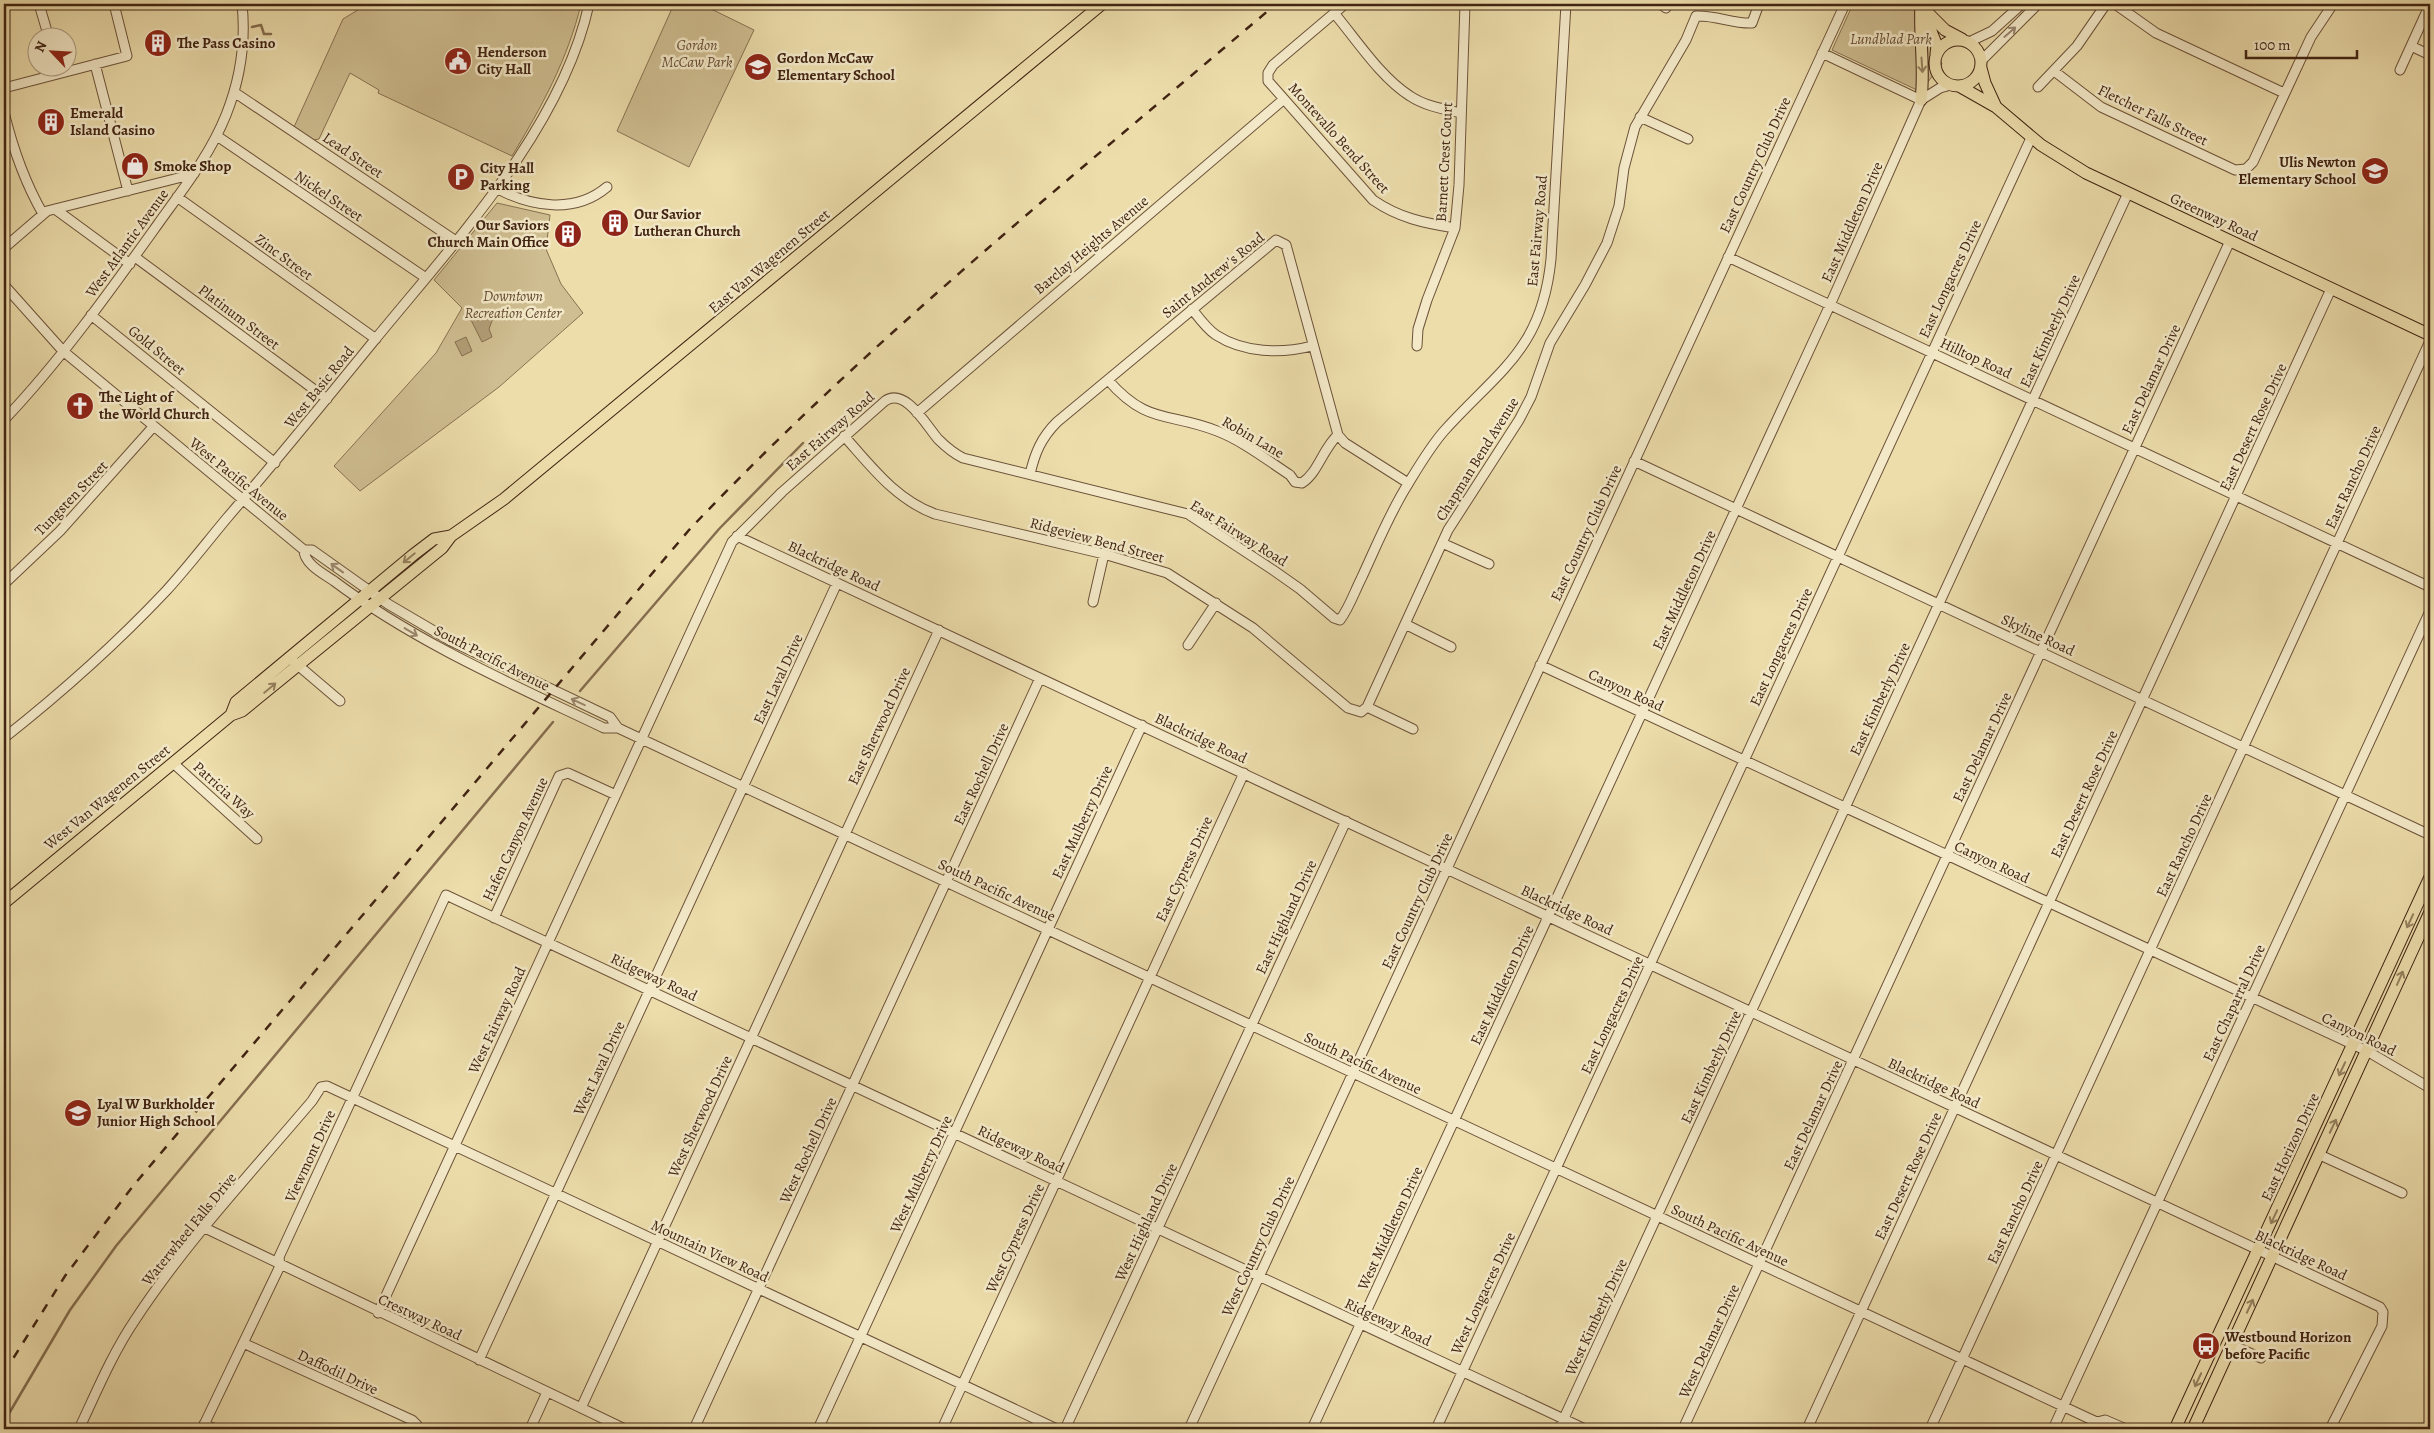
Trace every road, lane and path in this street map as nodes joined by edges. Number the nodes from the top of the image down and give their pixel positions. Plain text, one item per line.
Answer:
1 (40, 4) edge
2 (114, 4) edge
3 (242, 4) edge
4 (589, 4) edge
5 (1102, 4) edge
6 (1345, 4) edge
7 (1465, 4) edge
8 (1566, 4) edge
9 (1759, 4) edge
10 (1845, 4) edge
11 (2022, 4) edge
12 (2038, 4) edge
13 (2106, 4) edge
14 (2115, 4) edge
15 (2333, 4) edge
16 (2430, 4) edge
17 (1923, 7) edge
18 (1334, 13) junction
19 (46, 28) edge
20 (1966, 40) junction
21 (2411, 46) junction
22 (1822, 53) junction
23 (1936, 54) junction
24 (2430, 55) edge
25 (95, 64) junction
26 (1982, 64) junction
27 (78, 67) edge
28 (2400, 70) dead end
29 (2054, 71) junction
30 (33, 78) edge
31 (1955, 86) junction
32 (2038, 87) dead end
33 (4, 88) edge
34 (234, 92) junction
35 (2284, 93) junction
36 (1284, 99) junction
37 (1921, 100) junction
38 (1996, 107) junction
39 (4, 112) edge
40 (1461, 113) junction
41 (1640, 117) junction
42 (217, 136) junction
43 (2031, 138) junction
44 (1688, 139) dead end
45 (194, 174) junction
46 (607, 187) dead end
47 (498, 188) junction
48 (128, 190) junction
49 (2128, 193) junction
50 (177, 198) junction
51 (55, 209) junction
52 (43, 214) junction
53 (1455, 228) junction
54 (456, 241) junction
55 (2230, 241) junction
56 (4, 248) edge
57 (1728, 257) junction
58 (132, 261) junction
59 (426, 278) junction
60 (4, 286) edge
61 (2331, 289) junction
62 (1830, 305) junction
63 (1192, 310) junction
64 (91, 315) junction
65 (2430, 335) edge
66 (376, 339) junction
67 (2430, 341) edge
68 (1312, 346) junction
69 (1416, 346) dead end
70 (63, 351) junction
71 (1932, 352) junction
72 (1108, 380) junction
73 (327, 400) junction
74 (2033, 400) junction
75 (917, 413) junction
76 (4, 420) edge
77 (153, 426) junction
78 (844, 436) junction
79 (1338, 436) junction
80 (2135, 448) junction
81 (1634, 461) junction
82 (275, 462) junction
83 (1030, 474) junction
84 (1408, 483) junction
85 (2236, 496) junction
86 (243, 500) junction
87 (1736, 509) junction
88 (737, 536) junction
89 (1442, 543) junction
90 (2338, 543) junction
91 (1104, 554) junction
92 (1838, 556) junction
93 (1489, 564) dead end
94 (837, 583) junction
95 (4, 584) edge
96 (2430, 587) edge
97 (369, 599) junction
98 (1093, 602) dead end
99 (1216, 603) junction
100 (1939, 604) junction
101 (2430, 611) edge
102 (1405, 624) junction
103 (939, 630) junction
104 (1188, 645) dead end
105 (1452, 647) dead end
106 (2041, 652) junction
107 (294, 661) junction
108 (1540, 665) junction
109 (1040, 678) junction
110 (2142, 699) junction
111 (340, 701) dead end
112 (1364, 709) junction
113 (1642, 713) junction
114 (1142, 725) junction
115 (1413, 729) dead end
116 (4, 738) edge
117 (642, 739) junction
118 (2244, 747) junction
119 (1744, 760) junction
120 (173, 763) junction
121 (1244, 773) junction
122 (743, 787) junction
123 (616, 795) junction
124 (2345, 795) junction
125 (1845, 808) junction
126 (1346, 821) junction
127 (845, 834) junction
128 (2430, 835) edge
129 (257, 839) dead end
130 (1947, 856) junction
131 (1446, 869) junction
132 (2430, 877) edge
133 (946, 882) junction
134 (446, 895) joint
135 (2430, 895) edge
136 (4, 903) edge
137 (2049, 904) junction
138 (2430, 912) edge
139 (1548, 917) junction
140 (494, 918) junction
141 (1048, 930) junction
142 (2422, 930) junction
143 (548, 943) junction
144 (2150, 951) junction
145 (1650, 964) junction
146 (1150, 978) junction
147 (650, 990) junction
148 (2251, 999) junction
149 (1751, 1012) junction
150 (1251, 1025) junction
151 (751, 1038) junction
152 (2353, 1045) junction
153 (2367, 1051) junction
154 (1853, 1060) junction
155 (1353, 1073) junction
156 (853, 1086) junction
157 (2430, 1088) edge
158 (352, 1098) junction
159 (1954, 1108) junction
160 (1454, 1120) junction
161 (955, 1133) junction
162 (454, 1146) junction
163 (2056, 1155) junction
164 (2320, 1155) junction
165 (1556, 1168) junction
166 (1056, 1181) junction
167 (2402, 1193) dead end
168 (556, 1194) junction
169 (2158, 1203) junction
170 (1658, 1216) junction
171 (205, 1228) junction
172 (1158, 1229) junction
173 (657, 1242) junction
174 (2258, 1250) junction
175 (2273, 1256) junction
176 (1759, 1264) junction
177 (280, 1266) junction
178 (1259, 1277) junction
179 (759, 1290) junction
180 (1861, 1311) junction
181 (378, 1313) junction
182 (1361, 1324) junction
183 (861, 1338) junction
184 (243, 1343) junction
185 (2232, 1345) junction
186 (2261, 1358) dead end
187 (1962, 1359) junction
188 (479, 1360) junction
189 (1462, 1372) junction
190 (962, 1385) junction
191 (547, 1392) junction
192 (2064, 1407) junction
193 (581, 1408) junction
194 (1563, 1419) junction
195 (2099, 1426) edge
196 (203, 1427) edge
197 (79, 1429) edge
198 (215, 1429) edge
199 (417, 1429) edge
200 (530, 1429) edge
201 (626, 1429) edge
202 (694, 1429) edge
203 (818, 1429) edge
204 (942, 1429) edge
205 (1057, 1429) edge
206 (1066, 1429) edge
207 (1189, 1429) edge
208 (1312, 1429) edge
209 (1436, 1429) edge
210 (1559, 1429) edge
211 (1584, 1429) edge
212 (1683, 1429) edge
213 (1807, 1429) edge
214 (1930, 1429) edge
215 (2054, 1429) edge
216 (2126, 1429) edge
217 (2175, 1429) edge
218 (2193, 1429) edge
219 (2330, 1429) edge

1 - 19 street
2 - 25 street
3 - 34 street, West Atlantic Avenue
4 - 47 street, West Basic Road
5 - 97 main road, East Van Wagenen Street
6 - 18 street
7 - 40 street, Barnett Crest Court
8 - 84 street, East Fairway Road
9 - 41 street, Chapman Bend Avenue
10 - 22 street, East Country Club Drive
11 - 20 street
26 -> 12 street
13 - 29 street
14 - 35 street
15 - 35 street
16 - 21 street
17 - 20 main road
17 - 23 main road
17 -> 37 main road
18 - 36 street, Montevallo Bend Street
18 - 40 street
20 - 23 main road
20 - 26 main road
21 - 24 street
21 - 28 street
22 - 37 street
22 - 57 street, East Country Club Drive
23 - 31 main road
25 - 27 street
25 - 48 street
26 - 31 main road
26 - 38 main road, Greenway Road
29 - 32 street
29 - 35 street, Fletcher Falls Street
30 - 33 street
31 - 37 street
31 - 38 main road, Greenway Road
34 - 42 street, West Atlantic Avenue
34 - 54 street, Lead Street
36 - 53 street, Montevallo Bend Street
36 - 75 street, Barclay Heights Avenue
37 - 62 street, East Middleton Drive
38 - 43 main road, Greenway Road
39 - 52 street
40 - 53 street, Barnett Crest Court
41 - 44 street
41 - 89 street, Chapman Bend Avenue
42 - 45 street, West Atlantic Avenue
42 - 59 street, Nickel Street
43 - 49 main road, Greenway Road
43 - 71 street, East Longacres Drive
45 - 48 street
45 - 50 street, West Atlantic Avenue
46 - 47 street
47 - 54 street, West Basic Road
48 - 51 street
49 - 55 main road, Greenway Road
49 - 74 street, East Kimberly Drive
50 - 58 street, West Atlantic Avenue
50 - 66 street, Zinc Street
51 - 52 street
51 - 58 street, Platinum Street
52 - 56 street
53 - 69 street, Barnett Crest Court
54 - 59 street, West Basic Road
55 - 61 main road, Greenway Road
55 - 80 street, East Delamar Drive
57 - 62 street, Hilltop Road
57 - 81 street, East Country Club Drive
58 - 64 street, West Atlantic Avenue
58 - 73 street, Platinum Street
59 - 66 street, West Basic Road
60 - 70 street, West Pacific Avenue
61 - 65 main road, Greenway Road
61 - 85 street, East Desert Rose Drive
62 - 71 street, Hilltop Road
62 - 87 street, East Middleton Drive
63 - 68 street
63 - 68 street, Saint Andrew's Road
63 - 72 street, Saint Andrew's Road
64 - 70 street, West Atlantic Avenue
64 - 82 street, Gold Street
66 - 73 street, West Basic Road
67 - 90 street, East Rancho Drive
68 - 79 street, Saint Andrew's Road
70 - 76 street, West Atlantic Avenue
70 - 77 street, West Pacific Avenue
71 - 74 street, Hilltop Road
71 - 92 street, East Longacres Drive
72 - 79 street, Robin Lane
72 - 83 street, Saint Andrew's Road
73 - 82 street, West Basic Road
74 - 80 street, Hilltop Road
74 - 100 street, East Kimberly Drive
75 - 78 street, East Fairway Road
75 - 83 street, East Fairway Road
77 - 86 street, West Pacific Avenue
77 - 95 street, Tungsten Street
78 - 88 street, East Fairway Road
78 - 91 street, Ridgeview Bend Street
79 - 84 street
80 - 85 street, Hilltop Road
80 - 106 street, East Delamar Drive
81 - 87 street, Skyline Road
81 - 108 street, East Country Club Drive
82 - 86 street, West Basic Road
83 - 84 street, East Fairway Road
85 - 90 street, Hilltop Road
85 - 110 street, East Desert Rose Drive
86 - 97 street, West Pacific Avenue
86 - 116 street, West Basic Road
87 - 92 street, Skyline Road
87 - 113 street, East Middleton Drive
88 - 94 street, Blackridge Road
88 - 117 street, East Fairway Road
89 - 93 street
89 - 102 street, Chapman Bend Avenue
90 - 96 street, Hilltop Road
90 - 118 street, East Rancho Drive
91 - 98 street
91 - 99 street, Ridgeview Bend Street
92 - 100 street, Skyline Road
92 - 119 street, East Longacres Drive
94 - 103 street, Blackridge Road
94 - 122 street, East Laval Drive
97 - 107 main road, West Van Wagenen Street
97 - 117 street, South Pacific Avenue
99 - 104 street
99 - 112 street, Ridgeview Bend Street
100 - 106 street, Skyline Road
100 - 125 street, East Kimberly Drive
101 - 124 street, East Chaparral Drive
102 - 105 street
102 - 112 street, Chapman Bend Avenue
103 - 109 street, Blackridge Road
103 - 127 street, East Sherwood Drive
106 - 110 street, Skyline Road
106 - 130 street, East Delamar Drive
107 - 111 street
107 - 120 main road, West Van Wagenen Street
108 - 113 street, Canyon Road
108 - 131 street, East Country Club Drive
109 - 114 street, Blackridge Road
109 - 133 street, East Rochell Drive
110 - 118 street, Skyline Road
110 - 137 street, East Desert Rose Drive
112 - 115 street, Ridgeview Bend Street
113 - 119 street, Canyon Road
113 - 139 street, East Middleton Drive
114 - 121 street, Blackridge Road
114 - 141 street, East Mulberry Drive
117 - 122 street, South Pacific Avenue
117 - 123 street, West Fairway Road
118 - 124 street, Skyline Road
118 - 144 street, East Rancho Drive
119 - 125 street, Canyon Road
119 - 145 street, East Longacres Drive
120 - 129 street, Patricia Way
120 - 136 main road, West Van Wagenen Street
121 - 126 street, Blackridge Road
121 - 146 street, East Cypress Drive
122 - 127 street, South Pacific Avenue
122 - 147 street, West Laval Drive
123 - 140 street, Hafen Canyon Avenue
123 - 143 street, West Fairway Road
124 - 128 street, Skyline Road
124 - 148 street, East Chaparral Drive
125 - 130 street, Canyon Road
125 - 149 street, East Kimberly Drive
126 - 131 street, Blackridge Road
126 - 150 street, East Highland Drive
127 - 133 street, South Pacific Avenue
127 - 151 street, West Sherwood Drive
130 - 137 street, Canyon Road
130 - 154 street, East Delamar Drive
131 - 139 street, Blackridge Road
131 - 155 street, East Country Club Drive
132 -> 152 main road, East Horizon Drive
133 - 141 street, South Pacific Avenue
133 - 156 street, West Rochell Drive
134 - 140 street, Ridgeway Road
134 - 158 street, Viewmont Drive
135 - 142 main road
137 - 144 street, Canyon Road
137 - 159 street, East Desert Rose Drive
138 - 142 main road, East Horizon Drive
139 - 145 street, Blackridge Road
139 - 160 street, East Middleton Drive
140 - 143 street, Ridgeway Road
141 - 146 street, South Pacific Avenue
141 - 161 street, West Mulberry Drive
153 -> 142 main road, East Horizon Drive
143 - 147 street, Ridgeway Road
143 - 162 street, West Fairway Road
144 - 148 street, Canyon Road
144 - 163 street, East Rancho Drive
145 - 149 street, Blackridge Road
145 - 165 street, East Longacres Drive
146 - 150 street, South Pacific Avenue
146 - 166 street, West Cypress Drive
147 - 151 street, Ridgeway Road
147 - 168 street, West Laval Drive
148 - 152 street, Canyon Road
148 - 169 street, East Chaparral Drive
149 - 154 street, Blackridge Road
149 - 170 street, East Kimberly Drive
150 - 155 street, South Pacific Avenue
150 - 172 street, West Highland Drive
151 - 156 street, Ridgeway Road
151 - 173 street, West Sherwood Drive
152 - 153 street, Canyon Road
152 -> 174 main road, East Horizon Drive
153 - 157 street, Canyon Road
164 -> 153 main road, East Horizon Drive
154 - 159 street, Blackridge Road
154 - 176 street, East Delamar Drive
155 - 160 street, South Pacific Avenue
155 - 178 street, West Country Club Drive
156 - 161 street, Ridgeway Road
156 - 179 street, West Rochell Drive
158 - 162 street, Mountain View Road
158 - 171 street, Waterwheel Falls Drive
158 - 177 street, Viewmont Drive
159 - 163 street, Blackridge Road
159 - 180 street, East Desert Rose Drive
160 - 165 street, South Pacific Avenue
160 - 182 street, West Middleton Drive
161 - 166 street, Ridgeway Road
161 - 183 street, West Mulberry Drive
162 - 168 street, Mountain View Road
162 - 181 street, West Fairway Road
163 - 169 street, Blackridge Road
163 - 187 street, East Rancho Drive
164 - 167 street
164 - 175 main road, East Horizon Drive
165 - 170 street, South Pacific Avenue
165 - 189 street, West Longacres Drive
166 - 172 street, Ridgeway Road
166 - 190 street, West Cypress Drive
168 - 173 street, Mountain View Road
168 - 188 street, West Laval Drive
169 - 174 street, Blackridge Road
169 - 192 street, East Chaparral Drive
170 - 176 street, South Pacific Avenue
170 - 194 street, West Kimberly Drive
171 - 177 street, Crestway Road
171 - 197 street, Waterwheel Falls Drive
172 - 178 street, Ridgeway Road
172 - 206 street, West Highland Drive
173 - 179 street, Mountain View Road
173 - 193 street, West Sherwood Drive
174 - 175 street, Blackridge Road
174 -> 217 main road, East Horizon Drive
185 -> 175 main road, East Horizon Drive
175 - 219 street, Blackridge Road
176 - 180 street, South Pacific Avenue
176 - 212 street, West Delamar Drive
177 - 181 street, Crestway Road
177 - 184 street, Viewmont Drive
178 - 182 street, Ridgeway Road
178 - 207 street, West Country Club Drive
179 - 183 street, Mountain View Road
179 - 202 street, West Rochell Drive
180 - 187 street, South Pacific Avenue
180 - 213 street, East Desert Rose Drive
181 - 188 street, Crestway Road
182 - 189 street, Ridgeway Road
182 - 208 street, West Middleton Drive
183 - 190 street, Mountain View Road
183 - 203 street, West Mulberry Drive
184 - 196 street, Viewmont Drive
184 - 199 street, Daffodil Drive
185 - 186 street
185 - 218 main road, East Horizon Drive
187 - 192 street, South Pacific Avenue
187 - 214 street, East Rancho Drive
188 - 191 street, Crestway Road
189 - 194 street, Ridgeway Road
189 - 209 street, West Longacres Drive
190 - 204 street, West Cypress Drive
190 - 205 street, Mountain View Road
191 - 193 street, Crestway Road
191 - 200 street
192 - 195 street, South Pacific Avenue
192 - 215 street, East Chaparral Drive
193 - 201 street, Crestway Road
194 - 210 street, West Kimberly Drive
194 - 211 street, Ridgeway Road
195 - 216 street, South Pacific Avenue
196 - 198 street

